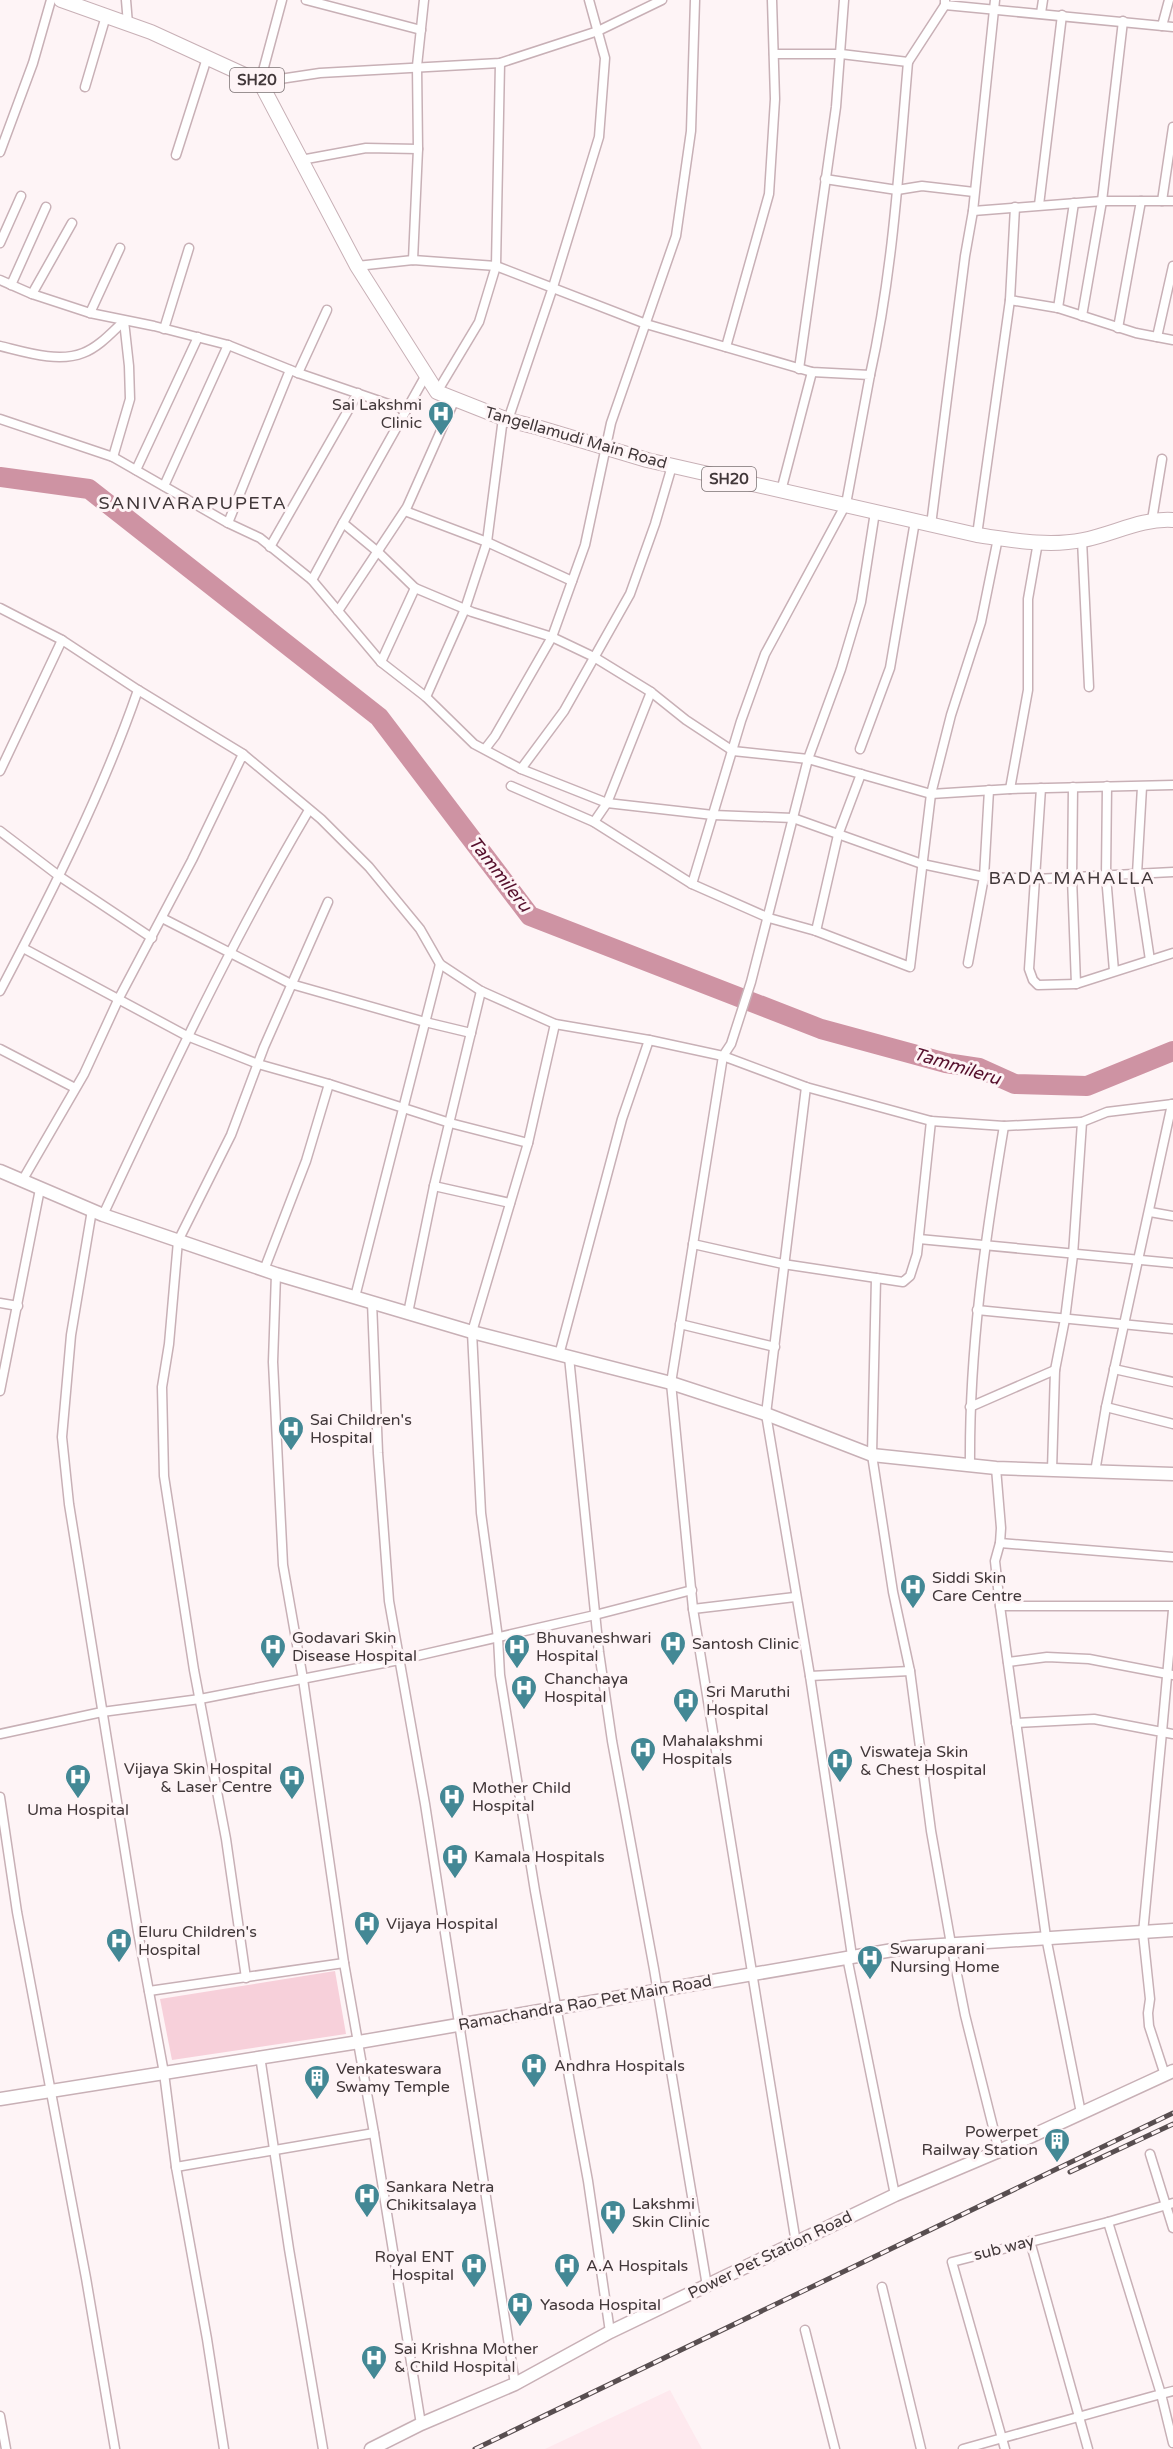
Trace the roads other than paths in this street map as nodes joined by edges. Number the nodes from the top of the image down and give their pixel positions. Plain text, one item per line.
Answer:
1 (51, 0) edge
2 (61, 0) edge
3 (126, 0) edge
4 (282, 0) edge
5 (306, 0) edge
6 (424, 0) edge
7 (589, 0) edge
8 (662, 0) edge
9 (695, 0) edge
10 (772, 0) edge
11 (844, 0) edge
12 (1043, 0) edge
13 (1169, 0) edge
14 (945, 3) edge
15 (994, 5) edge
16 (1041, 14) junction
17 (1062, 15) junction
18 (106, 16) junction
19 (1123, 21) junction
20 (128, 24) junction
21 (1162, 26) junction
22 (1173, 27) edge
23 (421, 30) junction
24 (598, 31) junction
25 (774, 54) junction
26 (841, 54) junction
27 (207, 58) junction
28 (908, 62) junction
29 (500, 63) junction
30 (417, 66) junction
31 (260, 82) junction
32 (85, 87) dead end
33 (1173, 127) edge
34 (418, 149) junction
35 (0, 152) edge
36 (176, 155) dead end
37 (301, 160) junction
38 (825, 179) junction
39 (897, 190) junction
40 (974, 192) junction
41 (21, 196) dead end
42 (1102, 201) junction
43 (1142, 201) junction
44 (1162, 201) junction
45 (1173, 201) edge
46 (1074, 202) junction
47 (1039, 205) junction
48 (46, 207) dead end
49 (1015, 207) junction
50 (972, 211) junction
51 (72, 223) dead end
52 (0, 243) edge
53 (120, 248) dead end
54 (189, 248) dead end
55 (413, 260) junction
56 (357, 266) junction
57 (496, 266) junction
58 (1173, 266) edge
59 (0, 280) edge
60 (11, 285) junction
61 (553, 287) junction
62 (32, 294) junction
63 (1010, 300) junction
64 (1058, 308) junction
65 (327, 309) dead end
66 (90, 313) junction
67 (1082, 316) junction
68 (124, 321) junction
69 (646, 324) junction
70 (1118, 327) junction
71 (164, 328) junction
72 (198, 337) junction
73 (1157, 337) junction
74 (1173, 340) edge
75 (228, 345) junction
76 (0, 346) edge
77 (726, 347) junction
78 (799, 369) junction
79 (294, 371) junction
80 (812, 372) junction
81 (426, 375) junction
82 (870, 375) junction
83 (437, 392) junction
84 (357, 393) junction
85 (454, 399) junction
86 (406, 410) junction
87 (0, 419) edge
88 (506, 419) junction
89 (605, 448) junction
90 (113, 457) junction
91 (1162, 459) dead end
92 (672, 466) junction
93 (136, 470) junction
94 (164, 486) junction
95 (781, 491) junction
96 (846, 504) junction
97 (405, 511) junction
98 (875, 512) junction
99 (1152, 520) junction
100 (1173, 520) edge
101 (915, 522) junction
102 (228, 523) junction
103 (343, 523) junction
104 (931, 525) junction
105 (977, 535) junction
106 (998, 538) junction
107 (1082, 540) junction
108 (487, 542) junction
109 (1038, 542) junction
110 (270, 547) junction
111 (378, 552) junction
112 (312, 580) junction
113 (572, 581) junction
114 (415, 588) junction
115 (0, 608) edge
116 (465, 609) junction
117 (338, 611) junction
118 (552, 637) junction
119 (62, 640) junction
120 (594, 657) junction
121 (381, 662) junction
122 (1089, 687) dead end
123 (138, 690) junction
124 (651, 692) junction
125 (426, 697) junction
126 (485, 749) junction
127 (860, 749) dead end
128 (733, 751) junction
129 (243, 754) junction
130 (808, 759) junction
131 (521, 769) junction
132 (0, 771) edge
133 (861, 774) junction
134 (1173, 785) edge
135 (511, 786) dead end
136 (1107, 786) junction
137 (1073, 787) junction
138 (1041, 788) junction
139 (1142, 788) junction
140 (1010, 789) junction
141 (989, 790) junction
142 (931, 794) junction
143 (607, 803) junction
144 (309, 810) junction
145 (713, 815) junction
146 (793, 818) junction
147 (594, 822) junction
148 (0, 831) edge
149 (838, 835) junction
150 (922, 864) junction
151 (1173, 872) edge
152 (1137, 874) junction
153 (59, 876) junction
154 (1106, 876) junction
155 (984, 877) junction
156 (1072, 878) junction
157 (1036, 879) junction
158 (692, 884) junction
159 (328, 902) dead end
160 (162, 918) junction
161 (769, 918) junction
162 (816, 931) junction
163 (152, 938) junction
164 (23, 948) junction
165 (1173, 952) edge
166 (231, 954) junction
167 (1150, 960) junction
168 (968, 963) dead end
169 (440, 964) junction
170 (1114, 971) junction
171 (291, 984) junction
172 (1076, 984) junction
173 (0, 991) edge
174 (481, 992) junction
175 (119, 998) junction
176 (425, 1022) junction
177 (555, 1024) junction
178 (471, 1033) junction
179 (188, 1036) junction
180 (648, 1040) junction
181 (0, 1049) edge
182 (723, 1056) junction
183 (258, 1064) junction
184 (329, 1084) junction
185 (806, 1087) junction
186 (75, 1088) junction
187 (1173, 1104) edge
188 (402, 1109) junction
189 (931, 1121) junction
190 (1082, 1122) junction
191 (450, 1123) junction
192 (1004, 1126) junction
193 (528, 1143) junction
194 (0, 1171) edge
195 (22, 1181) junction
196 (434, 1186) junction
197 (40, 1189) junction
198 (510, 1203) junction
199 (1150, 1212) junction
200 (98, 1213) junction
201 (1173, 1216) edge
202 (919, 1239) junction
203 (178, 1241) junction
204 (693, 1244) junction
205 (984, 1246) junction
206 (1072, 1255) junction
207 (1139, 1262) junction
208 (783, 1263) junction
209 (1173, 1263) edge
210 (270, 1272) junction
211 (876, 1278) junction
212 (354, 1297) junction
213 (372, 1302) junction
214 (0, 1303) edge
215 (18, 1306) junction
216 (977, 1310) junction
217 (408, 1313) junction
218 (1065, 1319) junction
219 (680, 1324) junction
220 (1124, 1324) junction
221 (1173, 1329) edge
222 (472, 1332) junction
223 (775, 1347) junction
224 (564, 1356) junction
225 (1114, 1369) junction
226 (1055, 1370) junction
227 (1173, 1382) edge
228 (671, 1383) junction
229 (0, 1391) edge
230 (969, 1407) junction
231 (1106, 1407) junction
232 (766, 1414) junction
233 (1173, 1424) edge
234 (872, 1455) junction
235 (970, 1466) junction
236 (996, 1468) junction
237 (1052, 1470) junction
238 (1095, 1472) junction
239 (1173, 1474) edge
240 (1000, 1544) junction
241 (1173, 1557) edge
242 (692, 1590) junction
243 (795, 1598) junction
244 (1000, 1606) junction
245 (1173, 1608) edge
246 (693, 1609) junction
247 (595, 1616) junction
248 (498, 1638) junction
249 (399, 1660) junction
250 (1008, 1662) junction
251 (910, 1671) junction
252 (1170, 1675) edge
253 (810, 1676) junction
254 (303, 1679) junction
255 (200, 1699) junction
256 (102, 1712) junction
257 (1016, 1723) junction
258 (0, 1732) edge
259 (1162, 1732) junction
260 (1173, 1734) edge
261 (0, 1797) edge
262 (1173, 1930) edge
263 (1143, 1933) junction
264 (1046, 1937) junction
265 (951, 1944) junction
266 (850, 1956) junction
267 (344, 1963) junction
268 (752, 1974) junction
269 (246, 1978) junction
270 (149, 1991) junction
271 (657, 1991) junction
272 (557, 2008) junction
273 (458, 2025) junction
274 (359, 2042) junction
275 (260, 2056) junction
276 (164, 2073) junction
277 (1169, 2073) edge
278 (52, 2092) junction
279 (0, 2099) edge
280 (1081, 2114) junction
281 (374, 2133) junction
282 (276, 2150) junction
283 (999, 2151) junction
284 (1150, 2154) dead end
285 (176, 2168) junction
286 (895, 2195) junction
287 (1170, 2203) edge
288 (1108, 2222) junction
289 (1173, 2228) edge
290 (1030, 2241) junction
291 (796, 2243) junction
292 (707, 2286) junction
293 (882, 2287) dead end
294 (805, 2330) dead end
295 (610, 2332) junction
296 (515, 2384) junction
297 (1173, 2391) edge
298 (1161, 2394) junction
299 (0, 2416) edge
300 (1078, 2417) junction
301 (421, 2424) junction
302 (1001, 2437) junction
303 (1173, 2443) edge
304 (6, 2449) edge
305 (115, 2449) edge
306 (224, 2449) edge
307 (323, 2449) edge
308 (371, 2449) edge
309 (835, 2449) edge
310 (921, 2449) edge
311 (963, 2449) edge
312 (1005, 2449) edge
313 (1088, 2449) edge

1 - 35 street
2 - 18 main road, SH20
3 - 20 street
4 - 31 street
5 - 23 street
6 - 23 street
7 - 24 street
8 - 24 street
9 - 69 street
10 - 25 street
11 - 26 street
12 - 16 street
13 - 21 street
14 - 15 street
14 - 28 street
15 - 16 street
15 - 40 street
16 - 17 street
17 - 19 street
17 - 47 street
18 - 20 main road, SH20
18 - 32 street
19 - 21 street
19 - 42 street
20 - 27 main road, SH20
21 - 22 street
23 - 30 street
24 - 29 street
24 - 61 street
25 - 26 street
25 - 77 street
26 - 28 street
26 - 38 street
27 - 31 main road, SH20
27 - 36 street
28 - 39 street
29 - 30 street
29 - 57 street
30 - 31 street
30 - 34 street
31 - 37 main road, SH20
33 - 44 street
34 - 37 street
34 - 55 street
37 - 56 main road, SH20
38 - 39 street
38 - 78 street
39 - 40 street
39 - 82 street
40 - 50 street
41 - 52 street
42 - 43 street
42 - 46 street
42 - 67 street
43 - 44 street
43 - 70 street
44 - 45 street
46 - 47 street
46 - 64 street
47 - 49 street
48 - 60 street
49 - 50 street
49 - 63 street
50 - 104 street
51 - 62 street
53 - 66 street
54 - 71 street
55 - 56 street
55 - 57 street
56 - 81 main road, SH20
57 - 61 street
57 - 83 street
58 - 73 street
59 - 60 street
60 - 62 street
61 - 69 street
61 - 88 street
62 - 66 street
63 - 64 street
63 - 105 street
64 - 67 street
65 - 79 street
66 - 68 street
67 - 70 street
68 - 71 street
68 - 76 street
68 - 90 street
69 - 77 street
69 - 89 street
70 - 73 street
71 - 72 street
72 - 75 street
72 - 93 street
73 - 74 street
75 - 79 street
75 - 94 street
77 - 78 street
78 - 80 street
79 - 84 street
79 - 102 street
80 - 82 street
80 - 95 street
81 - 83 main road, SH20
81 - 86 street
82 - 96 street
83 - 85 main road, Tangellamudi Main Road / SH20
84 - 86 street
84 - 110 street
85 - 88 main road, Tangellamudi Main Road / SH20
85 - 97 street
86 - 103 street
87 - 90 street
88 - 89 main road, Tangellamudi Main Road / SH20
88 - 108 street
89 - 92 main road, Tangellamudi Main Road / SH20
89 - 113 street
90 - 93 street
91 - 99 street
92 - 95 main road, Tangellamudi Main Road / SH20
92 - 120 street
93 - 94 street
94 - 102 street
95 - 96 main road, Tangellamudi Main Road / SH20
96 - 98 main road, Tangellamudi Main Road / SH20
96 - 128 street
97 - 108 street
97 - 111 street
98 - 101 main road, Tangellamudi Main Road / SH20
98 - 130 street
99 - 100 main road, Tangellamudi Main Road / SH20
99 - 107 main road, Tangellamudi Main Road / SH20
101 - 104 main road, Tangellamudi Main Road / SH20
101 - 127 street
102 - 110 street
103 - 111 street
103 - 112 street
104 - 105 main road, Tangellamudi Main Road / SH20
105 - 106 main road, Tangellamudi Main Road / SH20
106 - 109 main road, Tangellamudi Main Road / SH20
106 - 142 street
107 - 109 main road, Tangellamudi Main Road / SH20
107 - 122 street
108 - 113 street
108 - 116 street
109 - 140 street
110 - 112 street
111 - 114 street
111 - 117 street
112 - 117 street
113 - 118 street
114 - 116 street
114 - 121 street
115 - 119 street
116 - 118 street
116 - 125 street
117 - 121 street
118 - 120 street
118 - 126 street
119 - 123 street
119 - 132 street
120 - 124 street
120 - 131 street
121 - 125 street
123 - 129 street
123 - 153 street
124 - 128 street
124 - 143 street
125 - 126 street
126 - 131 street
128 - 130 street
128 - 145 street
129 - 144 street
129 - 160 street
130 - 133 street
130 - 146 street
131 - 143 street
133 - 142 street
133 - 149 street
134 - 139 street
135 - 147 street
136 - 137 street
136 - 139 street
136 - 154 street
137 - 138 street
137 - 156 street
138 - 140 street
138 - 157 street
139 - 152 street
140 - 141 street
141 - 142 street
141 - 155 street
142 - 150 street
143 - 145 street
143 - 147 street
144 - 166 street
144 - 169 street
145 - 146 street
145 - 158 street
146 - 149 street
146 - 161 street
147 - 158 street
148 - 153 street
149 - 150 street
149 - 162 street
150 - 155 street
150 - 162 street
151 - 152 street
152 - 154 street
152 - 167 street
153 - 163 street
153 - 164 street
154 - 156 street
154 - 170 street
155 - 157 street
155 - 168 street
156 - 157 street
156 - 172 street
157 - 172 street
158 - 161 street
159 - 171 street
160 - 163 street
160 - 166 street
161 - 162 street
161 - 182 street
163 - 175 street
164 - 173 street
164 - 175 street
165 - 167 street
166 - 171 street
166 - 179 street
167 - 170 street
169 - 174 street
169 - 176 street
170 - 172 street
171 - 176 street
171 - 183 street
174 - 177 street
174 - 178 street
175 - 179 street
175 - 186 street
176 - 178 street
176 - 188 street
177 - 180 street
177 - 193 street
178 - 191 street
179 - 183 street
179 - 200 street
180 - 182 street
180 - 224 street
181 - 186 street
182 - 185 street
182 - 204 street
183 - 184 street
183 - 203 street
184 - 188 street
184 - 210 street
185 - 189 street
185 - 208 street
186 - 195 street
187 - 190 street
187 - 199 street
188 - 191 street
188 - 212 street
189 - 192 street
189 - 202 street
190 - 192 street
190 - 206 street
191 - 193 street
191 - 196 street
192 - 205 street
193 - 198 street
194 - 195 street
195 - 197 street
196 - 198 street
196 - 217 street
197 - 200 street
197 - 215 street
198 - 222 street
199 - 201 street
199 - 207 street
200 - 203 street
200 - 256 street
202 - 205 street
202 - 211 street
203 - 210 street
203 - 255 street
204 - 208 street
204 - 219 street
205 - 206 street
205 - 216 street
206 - 207 street
206 - 218 street
207 - 209 street
207 - 220 street
208 - 211 street
208 - 223 street
210 - 212 street
210 - 254 street
211 - 234 street
212 - 213 street
213 - 217 street
213 - 249 street
214 - 215 street
215 - 229 street
216 - 218 street
216 - 230 street
217 - 222 street
218 - 220 street
218 - 226 street
219 - 223 street
219 - 228 street
220 - 221 street
220 - 225 street
222 - 224 street
222 - 248 street
223 - 232 street
224 - 228 street
224 - 247 street
225 - 227 street
225 - 231 street
226 - 230 street
226 - 237 street
228 - 232 street
228 - 242 street
230 - 235 street
231 - 233 street
231 - 238 street
232 - 234 street
232 - 243 street
234 - 235 street
234 - 251 street
235 - 236 street
236 - 237 street
236 - 240 street
237 - 238 street
238 - 239 street
240 - 241 street
240 - 244 street
242 - 246 street
242 - 247 street
243 - 246 street
243 - 253 street
244 - 245 street
244 - 250 street
245 - 252 street
246 - 268 street
247 - 248 street
247 - 271 street
248 - 249 street
248 - 272 street
249 - 254 street
249 - 273 street
250 - 252 street
250 - 257 street
251 - 253 street
251 - 265 street
252 - 259 street
253 - 266 street
254 - 255 street
254 - 267 street
255 - 256 street
255 - 269 street
256 - 258 street
256 - 270 street
257 - 259 street
257 - 264 street
259 - 260 street
259 - 263 street
261 - 278 street
262 - 263 street, Ramachandra Rao Pet Main Road
263 - 264 street, Ramachandra Rao Pet Main Road
263 - 277 street
264 - 265 street, Ramachandra Rao Pet Main Road
264 - 280 street
265 - 266 street, Ramachandra Rao Pet Main Road
265 - 283 street
266 - 268 street, Ramachandra Rao Pet Main Road
266 - 286 street
267 - 269 street
267 - 274 street
268 - 271 street, Ramachandra Rao Pet Main Road
268 - 291 street
269 - 270 street
270 - 276 street
271 - 272 street, Ramachandra Rao Pet Main Road
271 - 292 street
272 - 273 street, Ramachandra Rao Pet Main Road
272 - 295 street
273 - 274 street, Ramachandra Rao Pet Main Road
273 - 296 street
274 - 275 street, Ramachandra Rao Pet Main Road
274 - 281 street
275 - 276 street, Ramachandra Rao Pet Main Road
275 - 282 street
276 - 278 street, Ramachandra Rao Pet Main Road
276 - 285 street
277 - 280 street, Power Pet Station Road
278 - 279 street, Ramachandra Rao Pet Main Road
278 - 305 street
280 - 283 street, Power Pet Station Road
281 - 282 street
281 - 301 street
282 - 285 street
282 - 307 street
283 - 286 street, Power Pet Station Road
284 - 287 street
285 - 306 street
286 - 291 street, Power Pet Station Road
287 - 288 street, sub way
287 - 289 street
288 - 290 street, sub way
288 - 298 street
290 - 300 street
290 - 302 street, sub way
291 - 292 street, Power Pet Station Road
292 - 295 street, Power Pet Station Road
293 - 310 street
294 - 309 street
295 - 296 street, Power Pet Station Road
296 - 301 street, Power Pet Station Road
297 - 298 street
298 - 300 street
298 - 303 street
299 - 304 street
300 - 302 street
300 - 313 street
301 - 308 street, Power Pet Station Road
302 - 311 street
302 - 312 street, sub way

